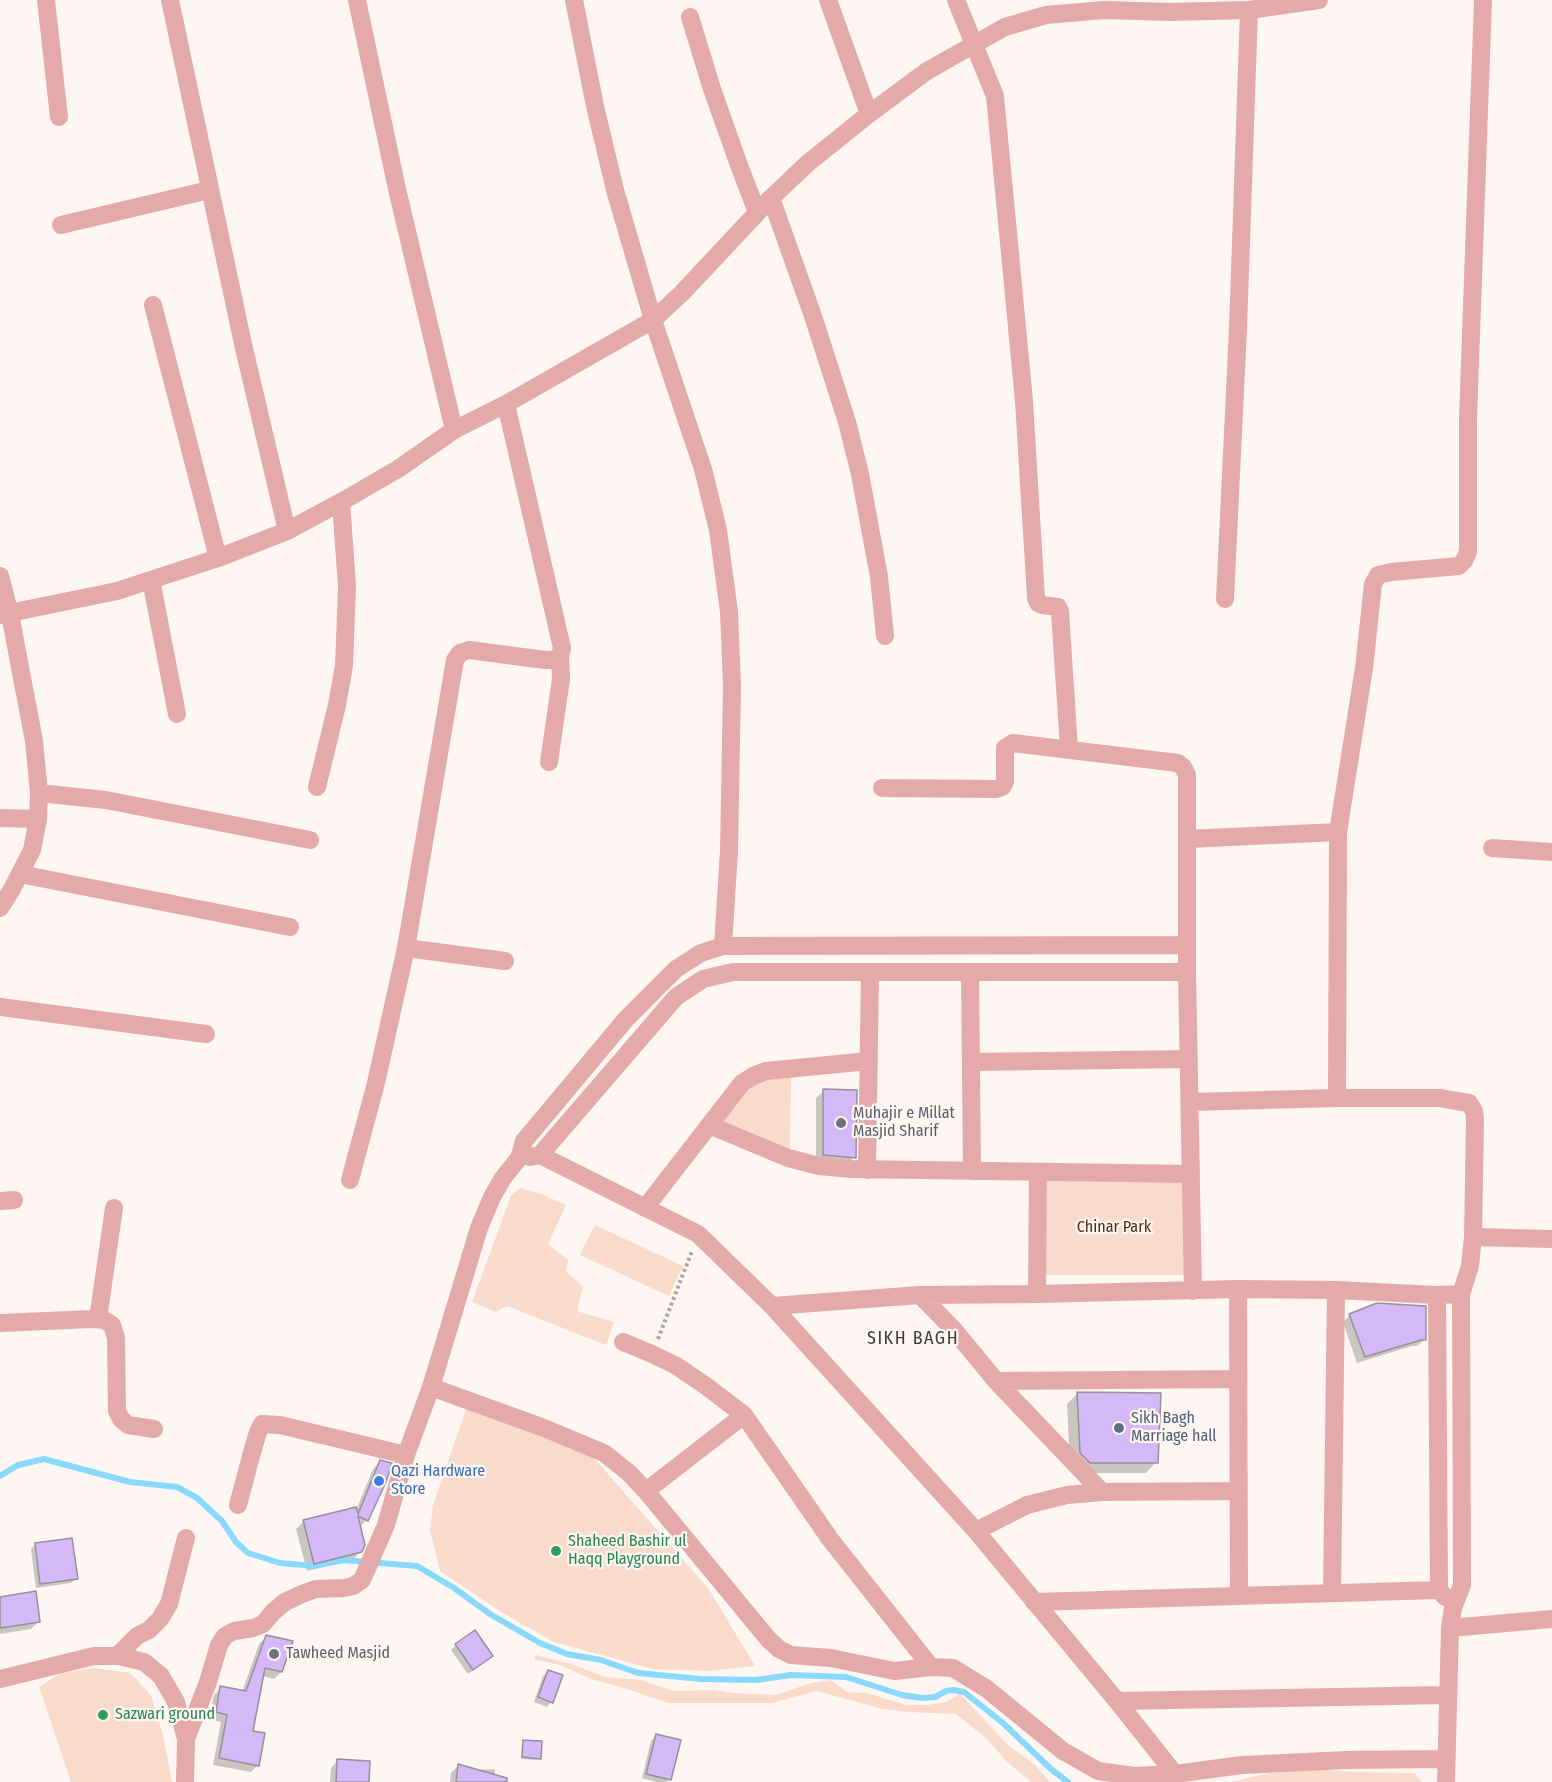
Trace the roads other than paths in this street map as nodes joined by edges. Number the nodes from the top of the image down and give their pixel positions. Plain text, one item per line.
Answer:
1 (46, 0) edge
2 (170, 0) edge
3 (357, 0) edge
4 (574, 0) edge
5 (828, 0) edge
6 (956, 0) edge
7 (1319, 0) edge
8 (1483, 0) edge
9 (1103, 5) edge
10 (1249, 10) junction
11 (690, 17) dead end
12 (973, 44) junction
13 (869, 114) junction
14 (58, 117) dead end
15 (209, 190) junction
16 (771, 198) junction
17 (757, 212) junction
18 (61, 225) dead end
19 (153, 305) dead end
20 (653, 320) junction
21 (506, 404) junction
22 (454, 430) junction
23 (341, 502) junction
24 (287, 531) junction
25 (218, 558) junction
26 (0, 576) edge
27 (151, 580) junction
28 (1225, 599) dead end
29 (5, 614) edge
30 (885, 636) dead end
31 (560, 656) junction
32 (177, 714) dead end
33 (1070, 749) junction
34 (549, 762) dead end
35 (317, 787) dead end
36 (882, 788) dead end
37 (39, 793) junction
38 (0, 818) edge
39 (38, 819) junction
40 (1338, 832) junction
41 (1187, 839) junction
42 (310, 840) dead end
43 (1492, 848) dead end
44 (1552, 852) edge
45 (20, 874) junction
46 (0, 908) edge
47 (290, 927) dead end
48 (1187, 945) junction
49 (723, 946) junction
50 (406, 948) junction
51 (505, 961) dead end
52 (1187, 972) junction
53 (870, 973) junction
54 (970, 973) junction
55 (0, 1007) edge
56 (206, 1034) dead end
57 (1189, 1059) junction
58 (869, 1061) junction
59 (972, 1062) junction
60 (1337, 1098) junction
61 (1190, 1102) junction
62 (709, 1125) junction
63 (540, 1155) junction
64 (519, 1158) junction
65 (867, 1170) junction
66 (972, 1171) junction
67 (1038, 1172) junction
68 (1191, 1174) junction
69 (350, 1180) dead end
70 (114, 1208) dead end
71 (645, 1208) junction
72 (1473, 1237) junction
73 (1552, 1239) edge
74 (1238, 1289) junction
75 (1336, 1290) junction
76 (1193, 1291) junction
77 (920, 1294) junction
78 (1037, 1294) junction
79 (1461, 1294) junction
80 (1437, 1295) junction
81 (772, 1306) junction
82 (98, 1319) junction
83 (0, 1323) edge
84 (623, 1342) dead end
85 (1237, 1379) junction
86 (996, 1381) junction
87 (431, 1387) junction
88 (744, 1415) junction
89 (154, 1429) dead end
90 (406, 1455) junction
91 (646, 1491) junction
92 (1239, 1491) junction
93 (1102, 1492) junction
94 (238, 1505) dead end
95 (976, 1532) junction
96 (186, 1538) dead end
97 (1439, 1590) junction
98 (1332, 1593) junction
99 (1239, 1595) junction
100 (1034, 1602) junction
101 (1453, 1608) junction
102 (1552, 1619) edge
103 (1450, 1628) junction
104 (117, 1656) junction
105 (931, 1667) junction
106 (0, 1679) edge
107 (1447, 1695) junction
108 (1117, 1701) junction
109 (186, 1739) junction
110 (1445, 1759) junction
111 (1174, 1774) junction
112 (185, 1782) edge
113 (1446, 1782) edge

1 - 14 street
2 - 15 street
3 - 22 street
4 - 20 street
5 - 13 street
6 - 12 street
7 - 10 street
8 - 40 street
9 - 10 street
9 - 12 street
10 - 28 street
11 - 17 street
12 - 13 street
12 - 33 street
13 - 16 street
15 - 18 street
15 - 24 street
16 - 17 street
16 - 30 street
17 - 20 street
19 - 25 street
20 - 21 street
20 - 49 street
21 - 22 street
21 - 31 street
22 - 23 street
23 - 24 street
23 - 35 street
24 - 25 street
25 - 27 street
26 - 29 street
27 - 29 street
27 - 32 street
29 - 37 street
31 - 34 street
31 - 50 street
33 - 36 street
33 - 41 street
37 - 39 street
37 - 42 street
38 - 39 street
39 - 45 street
40 - 41 street
40 - 60 street
41 - 48 street
43 - 44 street
45 - 46 street
45 - 47 street
48 - 49 street
48 - 52 street
49 - 64 street
50 - 51 street
50 - 69 street
52 - 54 street
52 - 57 street
53 - 54 street
53 - 58 street
53 - 63 street
54 - 59 street
55 - 56 street
57 - 59 street
57 - 61 street
58 - 62 street
58 - 65 street
59 - 66 street
60 - 61 street
60 - 72 street
61 - 68 street
62 - 65 street
62 - 71 street
63 - 64 street
63 - 71 street
64 - 87 street
65 - 66 street
66 - 67 street
67 - 68 street
67 - 78 street
68 - 76 street
70 - 82 street
71 - 81 street
72 - 73 street
72 - 79 street
74 - 75 street
74 - 76 street
74 - 85 street
75 - 80 street
75 - 98 street
76 - 78 street
77 - 78 street
77 - 81 street
77 - 86 street
79 - 80 street
79 - 101 street
80 - 97 street
81 - 95 street
82 - 83 street
82 - 89 street
84 - 88 street
85 - 86 street
85 - 92 street
86 - 93 street
87 - 90 street
87 - 91 street
88 - 91 street
88 - 105 street
90 - 94 street
90 - 109 street
91 - 105 street
92 - 93 street
92 - 99 street
93 - 95 street
95 - 100 street
96 - 104 street
97 - 98 street
97 - 101 street
98 - 99 street
99 - 100 street
100 - 108 street
101 - 103 street
102 - 103 street
103 - 107 street
104 - 106 street
104 - 109 street
105 - 111 street
107 - 108 street
107 - 110 street
108 - 111 street
109 - 112 street
110 - 111 street
110 - 113 street

